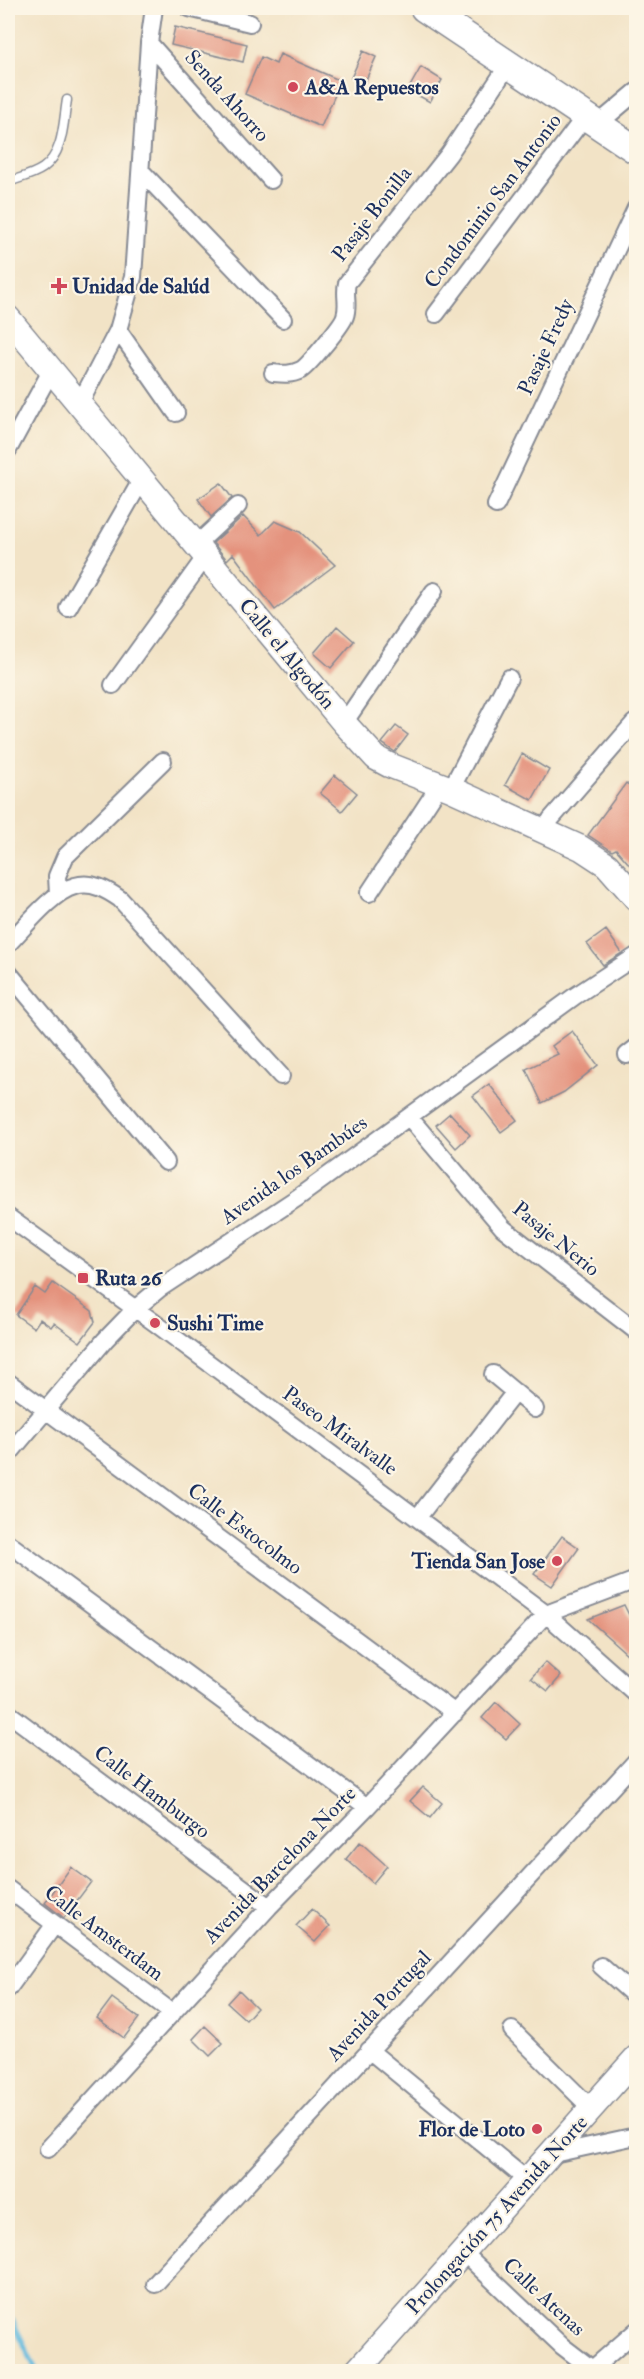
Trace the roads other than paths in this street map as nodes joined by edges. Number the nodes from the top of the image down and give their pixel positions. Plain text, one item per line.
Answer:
1 (154, 8) edge
2 (189, 8) edge
3 (424, 8) edge
4 (249, 22) dead end
5 (148, 43) junction
6 (509, 64) junction
7 (636, 92) edge
8 (68, 100) dead end
9 (592, 119) junction
10 (636, 150) edge
11 (141, 171) junction
12 (271, 180) dead end
13 (8, 182) edge
14 (636, 208) edge
15 (436, 314) dead end
16 (8, 318) edge
17 (283, 319) dead end
18 (118, 330) junction
19 (51, 371) junction
20 (273, 373) dead end
21 (79, 405) junction
22 (176, 412) dead end
23 (8, 450) edge
24 (142, 479) junction
25 (496, 505) dead end
26 (238, 506) dead end
27 (201, 550) junction
28 (434, 591) dead end
29 (68, 608) dead end
30 (509, 678) dead end
31 (113, 685) dead end
32 (344, 723) junction
33 (634, 723) dead end
34 (163, 761) dead end
35 (445, 787) junction
36 (543, 831) junction
37 (369, 893) dead end
38 (58, 894) junction
39 (636, 898) edge
40 (8, 944) edge
41 (636, 956) edge
42 (8, 972) edge
43 (281, 1076) dead end
44 (409, 1118) junction
45 (166, 1162) dead end
46 (8, 1217) edge
47 (135, 1309) junction
48 (636, 1331) edge
49 (493, 1374) dead end
50 (8, 1382) edge
51 (515, 1392) junction
52 (45, 1409) junction
53 (535, 1409) dead end
54 (8, 1455) edge
55 (418, 1517) junction
56 (8, 1543) edge
57 (636, 1580) edge
58 (546, 1614) junction
59 (636, 1694) edge
60 (8, 1713) edge
61 (455, 1713) junction
62 (636, 1761) edge
63 (367, 1808) junction
64 (8, 1888) edge
65 (269, 1907) junction
66 (55, 1924) junction
67 (601, 1966) dead end
68 (8, 1989) edge
69 (636, 1998) edge
70 (173, 2013) junction
71 (512, 2030) dead end
72 (369, 2050) junction
73 (636, 2058) edge
74 (592, 2109) junction
75 (636, 2136) edge
76 (48, 2149) dead end
77 (553, 2154) junction
78 (528, 2181) junction
79 (464, 2253) junction
80 (155, 2284) dead end
81 (636, 2331) edge
82 (592, 2370) edge
83 (357, 2372) edge

1 - 5 street
2 - 4 street
3 - 6 main road
5 - 11 street
5 - 12 street, Senda Ahorro
6 - 9 main road
6 - 20 street, Pasaje Bonilla
7 - 9 street, Condominio San Antonio
8 - 13 lane
9 - 10 main road
9 - 15 street, Condominio San Antonio
11 - 17 street
11 - 18 street
14 - 25 street, Pasaje Fredy
16 - 19 street, Calle el Algodón
18 - 21 street
18 - 22 street
19 - 21 street, Calle el Algodón
19 - 23 street
21 - 24 street, Calle el Algodón
24 - 27 street, Calle el Algodón
24 - 29 street
26 - 27 street
27 - 31 street
27 - 32 street, Calle el Algodón
28 - 32 street
30 - 35 street
32 - 35 street, Calle el Algodón
33 - 36 street
34 - 38 street
35 - 36 street, Calle el Algodón
35 - 37 street
36 - 39 street, Calle el Algodón
38 - 40 street
38 - 43 street
41 - 44 street, Avenida los Bambúes
42 - 45 street
44 - 47 street, Avenida los Bambúes
44 - 48 street, Pasaje Nerio
46 - 47 street, Paseo Miralvalle
47 - 52 street, Avenida los Bambúes
47 - 55 street, Paseo Miralvalle
49 - 51 street
50 - 52 street, Calle Estocolmo
51 - 53 street
51 - 55 street
52 - 54 street, Avenida los Bambúes
52 - 61 street, Calle Estocolmo
55 - 58 street, Paseo Miralvalle
56 - 63 street
57 - 58 street
58 - 59 street, Paseo Miralvalle
58 - 61 street, Avenida Barcelona Norte
60 - 65 street, Calle Hamburgo
61 - 63 street, Avenida Barcelona Norte
62 - 72 street, Avenida Portugal
63 - 65 street, Avenida Barcelona Norte
64 - 66 street, Calle Amsterdam
65 - 70 street, Avenida Barcelona Norte
66 - 68 street
66 - 70 street, Calle Amsterdam
67 - 69 street
70 - 76 street, Avenida Barcelona Norte
71 - 74 street
72 - 78 street
72 - 80 street, Avenida Portugal
73 - 74 street, Prolongación 75 Avenida Norte
74 - 77 street, Prolongación 75 Avenida Norte
75 - 77 street
77 - 78 street, Prolongación 75 Avenida Norte
78 - 79 street, Prolongación 75 Avenida Norte
79 - 82 street, Calle Atenas
79 - 83 street, Prolongación 75 Avenida Norte
81 - 82 street

